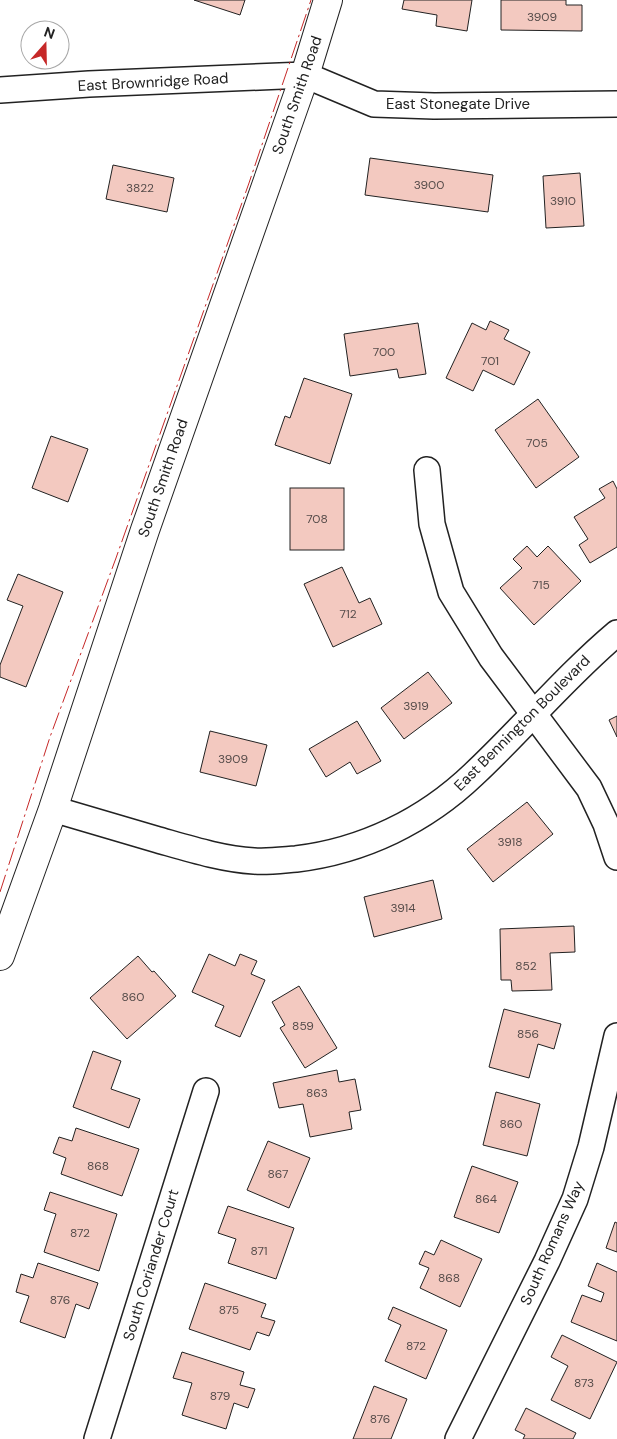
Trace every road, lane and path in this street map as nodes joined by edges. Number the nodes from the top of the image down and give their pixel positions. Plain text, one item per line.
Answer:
1 (328, 0) edge
2 (306, 75) junction
3 (0, 90) edge
4 (617, 104) edge
5 (427, 470) dead end
6 (617, 633) edge
7 (533, 713) junction
8 (53, 809) junction
9 (617, 857) edge
10 (0, 956) edge
11 (617, 1036) edge
12 (206, 1091) dead end
13 (97, 1439) edge
14 (458, 1439) edge

1 - 2 main road, South Smith Road
2 - 3 street, East Brownridge Road
2 - 4 street, East Stonegate Drive
2 - 8 main road, South Smith Road
5 - 7 street
6 - 7 street, East Bennington Boulevard
7 - 8 street, East Bennington Boulevard
7 - 9 street
8 - 10 main road, South Smith Road
11 - 14 street, South Romans Way
12 - 13 street, South Coriander Court

